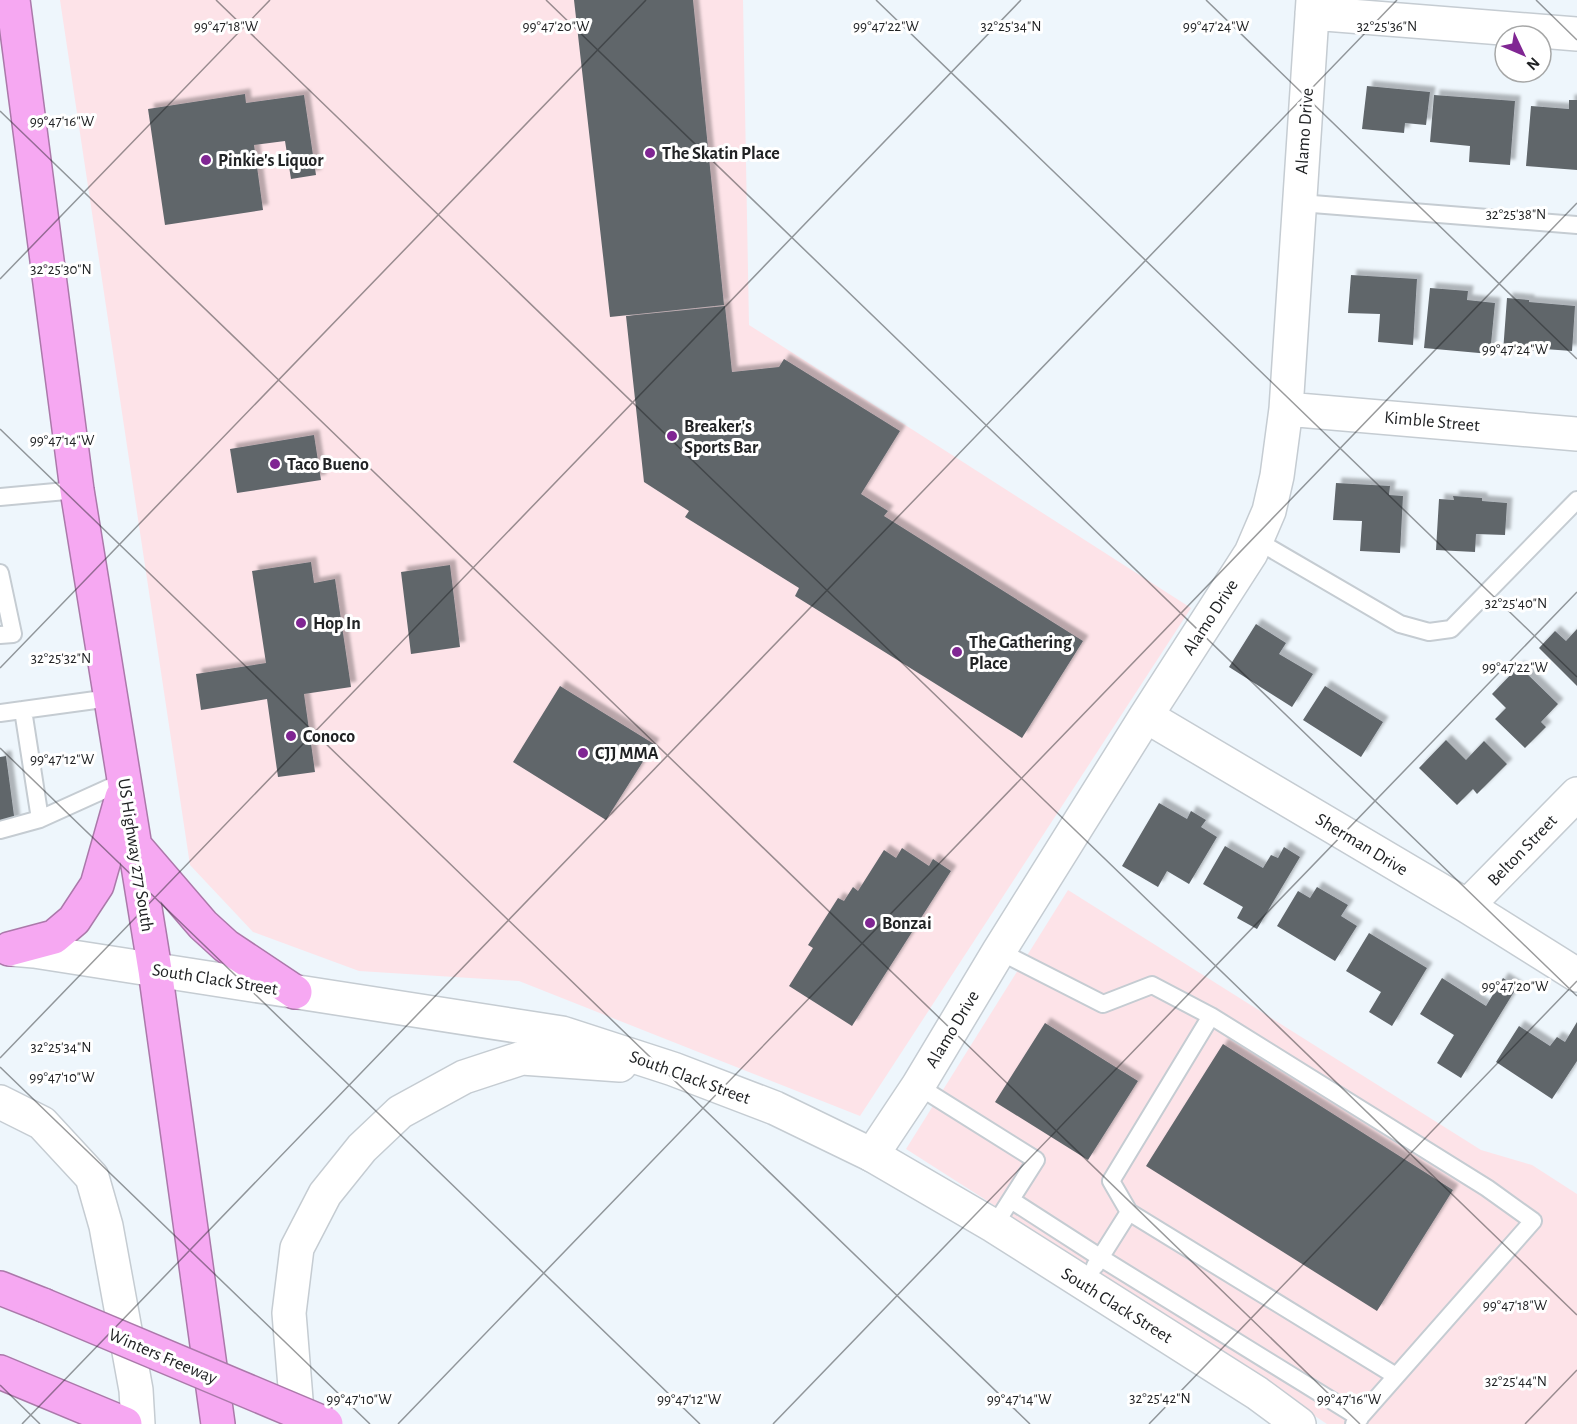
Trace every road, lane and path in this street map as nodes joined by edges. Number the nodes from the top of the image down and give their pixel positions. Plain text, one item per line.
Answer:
1 (13, 0) edge
2 (1312, 7) edge
3 (1577, 33) edge
4 (1300, 203) junction
5 (1577, 225) edge
6 (1286, 409) junction
7 (1577, 434) edge
8 (76, 490) junction
9 (0, 497) edge
10 (1577, 500) edge
11 (1256, 540) junction
12 (0, 573) edge
13 (0, 635) edge
14 (110, 698) junction
15 (23, 710) junction
16 (0, 713) edge
17 (1146, 716) junction
18 (124, 783) junction
19 (1577, 794) edge
20 (40, 819) junction
21 (0, 830) edge
22 (135, 846) junction
23 (1467, 906) junction
24 (5, 948) edge
25 (999, 951) junction
26 (155, 970) junction
27 (1577, 975) edge
28 (295, 992) junction
29 (1211, 1016) junction
30 (673, 1069) junction
31 (918, 1086) junction
32 (0, 1102) edge
33 (872, 1155) junction
34 (1129, 1212) junction
35 (1002, 1213) junction
36 (1092, 1271) junction
37 (0, 1288) edge
38 (0, 1372) edge
39 (1396, 1376) junction
40 (1357, 1421) edge
41 (125, 1424) edge
42 (138, 1424) edge
43 (218, 1424) edge
44 (298, 1424) edge
45 (326, 1424) edge
46 (1299, 1424) edge

1 - 8 highway, US Highway 277 South
2 - 3 street
2 - 4 street, Alamo Drive
4 - 5 lane
4 - 6 street, Alamo Drive
6 - 7 street, Kimble Street
6 - 11 street, Alamo Drive
8 - 9 lane
8 - 14 highway, US Highway 277 South
10 - 11 lane
11 - 17 street, Alamo Drive
12 - 13 lane
14 - 15 lane
14 - 18 highway, US Highway 277 South
15 - 16 lane
15 - 20 lane
17 - 23 street, Sherman Drive
17 - 25 street, Alamo Drive
18 - 20 lane
18 - 22 highway, US Highway 277 South
18 - 24 highway
19 - 23 street, Belton Street
20 - 21 lane
22 - 26 highway, US Highway 277 South
22 - 28 highway
23 - 27 street, Sherman Drive
24 - 26 street, South Clack Street
25 - 29 lane
25 - 31 street, Alamo Drive
26 - 28 street, South Clack Street
26 - 43 highway, US Highway 277 South
28 - 30 street, South Clack Street
29 - 34 lane
29 - 39 lane
30 - 33 street, South Clack Street
30 - 44 street
31 - 33 street, Alamo Drive
31 - 35 lane
32 - 42 street
33 - 35 street, South Clack Street
34 - 36 lane
34 - 39 lane
35 - 36 street, South Clack Street
36 - 40 lane
36 - 46 street, South Clack Street
37 - 45 highway, Winters Freeway, bridge
38 - 41 highway
39 - 40 lane

